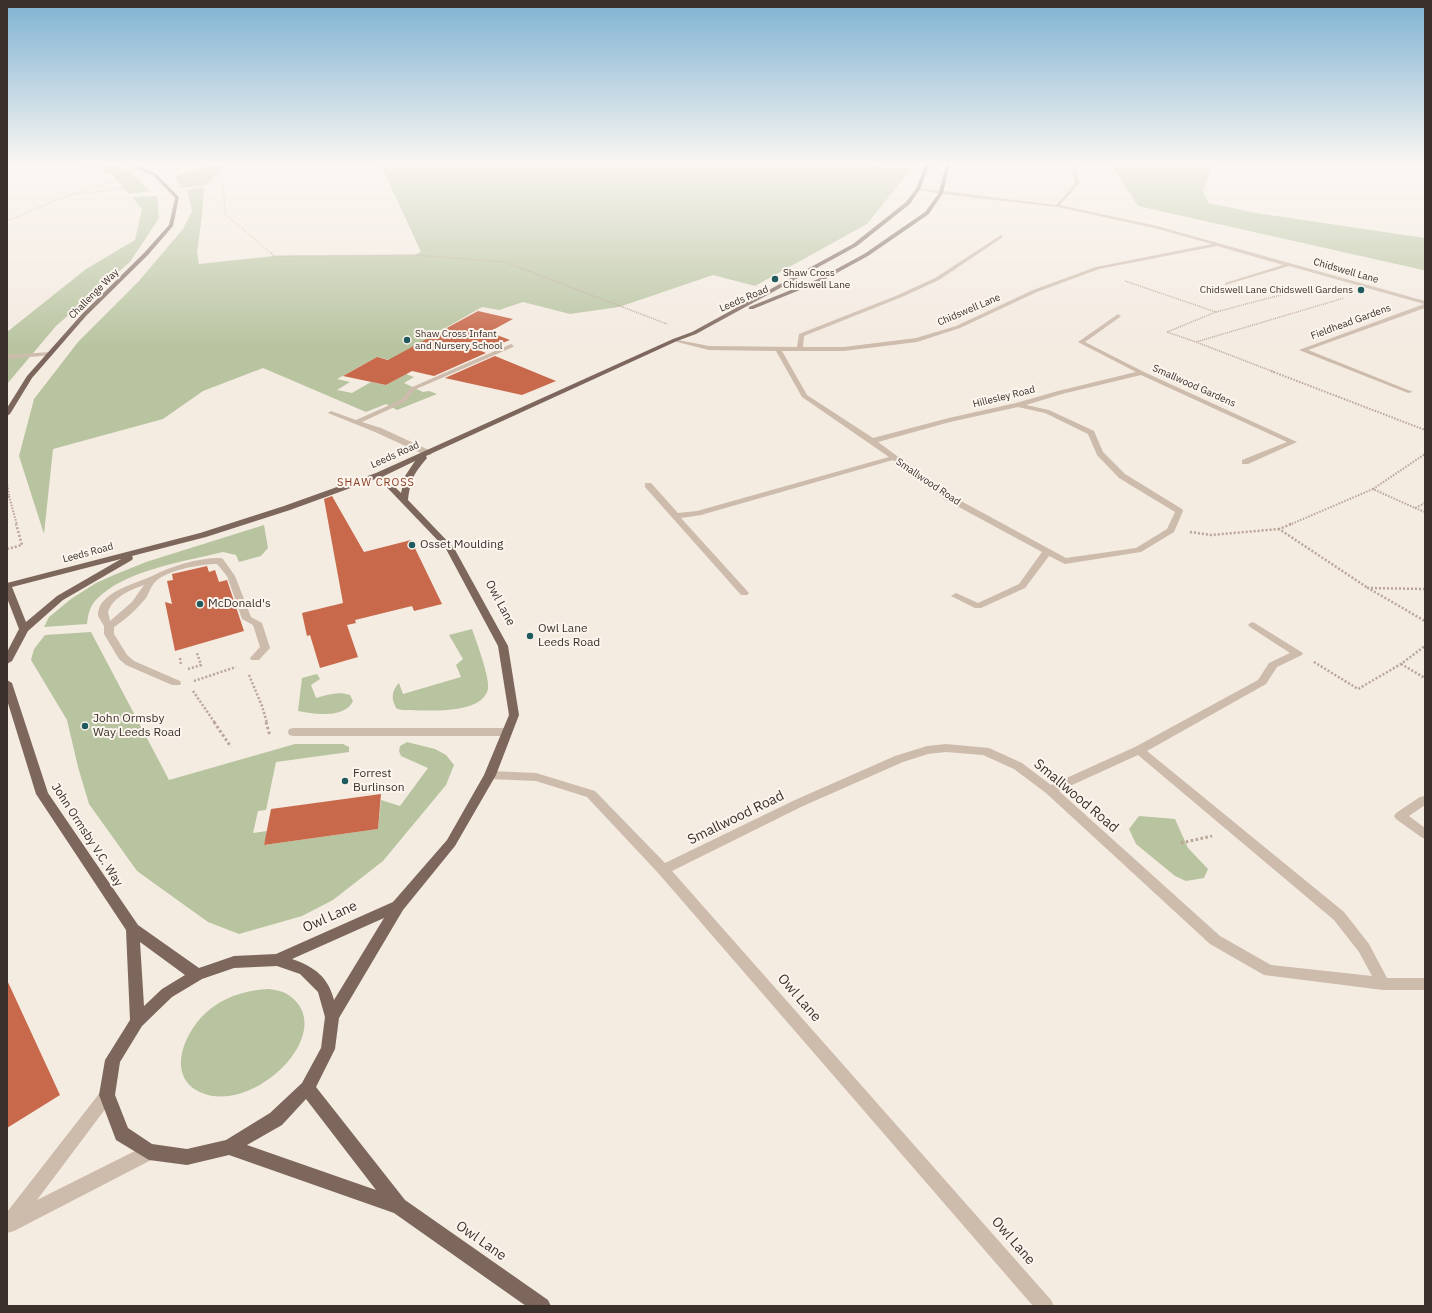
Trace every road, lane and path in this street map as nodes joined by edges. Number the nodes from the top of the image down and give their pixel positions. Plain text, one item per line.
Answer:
1 (171, 224) edge
2 (237, 224) edge
3 (881, 224) edge
4 (911, 224) edge
5 (1142, 224) edge
6 (1001, 236) dead end
7 (1216, 245) junction
8 (1289, 265) junction
9 (1092, 270) junction
10 (1340, 279) junction
11 (1227, 284) dead end
12 (1425, 305) edge
13 (1216, 312) junction
14 (1118, 316) dead end
15 (708, 326) junction
16 (694, 333) junction
17 (675, 340) junction
18 (1196, 342) dead end
19 (511, 346) dead end
20 (778, 349) junction
21 (800, 349) junction
22 (50, 354) junction
23 (7, 357) edge
24 (1142, 373) junction
25 (1410, 392) dead end
26 (1018, 405) junction
27 (331, 413) dead end
28 (7, 414) edge
29 (356, 422) junction
30 (872, 441) junction
31 (428, 452) junction
32 (1425, 454) edge
33 (893, 458) junction
34 (1245, 462) dead end
35 (379, 475) junction
36 (7, 482) edge
37 (648, 486) dead end
38 (1373, 489) junction
39 (8, 497) edge
40 (404, 500) junction
41 (1425, 503) edge
42 (1416, 508) junction
43 (1425, 512) edge
44 (675, 516) junction
45 (1279, 529) junction
46 (1171, 530) junction
47 (7, 549) edge
48 (141, 551) junction
49 (1047, 552) junction
50 (154, 578) junction
51 (7, 586) edge
52 (1368, 588) junction
53 (1425, 589) edge
54 (744, 593) dead end
55 (956, 596) dead end
56 (1425, 621) edge
57 (1253, 625) dead end
58 (109, 626) junction
59 (24, 628) junction
60 (1425, 646) edge
61 (1298, 653) junction
62 (255, 658) dead end
63 (7, 661) edge
64 (1401, 664) junction
65 (240, 666) dead end
66 (246, 668) dead end
67 (1425, 678) edge
68 (192, 682) dead end
69 (7, 683) edge
70 (176, 683) dead end
71 (192, 690) dead end
72 (293, 732) dead end
73 (507, 732) junction
74 (270, 736) dead end
75 (231, 747) dead end
76 (1139, 750) junction
77 (490, 775) junction
78 (1050, 790) junction
79 (1424, 800) edge
80 (1425, 834) edge
81 (663, 870) junction
82 (398, 906) junction
83 (133, 929) junction
84 (277, 960) junction
85 (197, 974) junction
86 (1383, 984) junction
87 (1425, 984) edge
88 (332, 1017) junction
89 (137, 1022) junction
90 (307, 1088) junction
91 (107, 1095) junction
92 (229, 1147) junction
93 (149, 1152) junction
94 (399, 1206) junction
95 (8, 1225) edge
96 (542, 1306) edge
97 (1045, 1306) edge

1 - 22 main road, Challenge Way
2 - 16 path
3 - 15 main road, Leeds Road
4 - 15 main road, Leeds Road
5 - 7 street, Chidswell Lane
6 - 21 street
7 - 8 street, Chidswell Lane
7 - 9 street, Chidswell Lane
8 - 10 street, Chidswell Lane
8 - 11 street
9 - 13 path
9 - 21 street, Chidswell Lane
10 - 12 street, Chidswell Lane
10 - 13 path
12 - 25 street, Fieldhead Gardens
13 - 18 path
14 - 24 street, Smallwood Gardens
15 - 16 main road, Leeds Road
16 - 17 main road, Leeds Road
17 - 20 street, Chidswell Lane
17 - 31 main road, Leeds Road
19 - 29 street
20 - 21 street, Chidswell Lane
20 - 30 street, Smallwood Road
22 - 23 street
22 - 28 main road, Challenge Way
24 - 26 street, Hillesley Road
24 - 34 street, Smallwood Gardens
26 - 30 street, Hillesley Road
26 - 46 street
27 - 29 street
29 - 31 street
30 - 33 street, Smallwood Road
31 - 35 main road, Leeds Road
31 - 40 main road
32 - 38 path
33 - 44 street
33 - 49 street, Smallwood Road
35 - 40 main road, Owl Lane
35 - 48 main road, Leeds Road
36 - 39 path
37 - 44 street
38 - 42 path
38 - 45 path
39 - 47 path
40 - 73 main road, Owl Lane
41 - 42 path
42 - 43 path
44 - 54 street
45 - 46 path
45 - 52 path
46 - 49 street, Smallwood Road
48 - 51 main road, Leeds Road
48 - 59 main road
49 - 55 street
50 - 58 street
50 - 58 street
50 - 62 street
51 - 59 main road
52 - 53 path
52 - 56 path
57 - 61 street
58 - 70 street
59 - 63 main road
60 - 64 path
61 - 64 path
61 - 76 street
64 - 67 path
65 - 68 path
66 - 74 path
69 - 83 main road, John Ormsby V.C. Way
71 - 75 path
72 - 73 street
73 - 77 main road, Owl Lane
76 - 78 street
76 - 86 street
77 - 81 street, Owl Lane
77 - 82 main road, Owl Lane
78 - 81 street, Smallwood Road
78 - 86 street, Smallwood Road
79 - 80 street
81 - 97 street, Owl Lane
82 - 84 main road, Owl Lane
82 - 88 main road, Owl Lane
83 - 85 main road
83 - 89 main road
84 - 85 main road
84 - 88 main road
85 - 89 main road
86 - 87 street, Smallwood Road
88 - 90 main road
89 - 91 main road
90 - 92 main road
90 - 94 main road
91 - 93 main road
91 - 95 street
92 - 93 main road
92 - 94 main road
93 - 95 street
94 - 96 main road, Owl Lane

